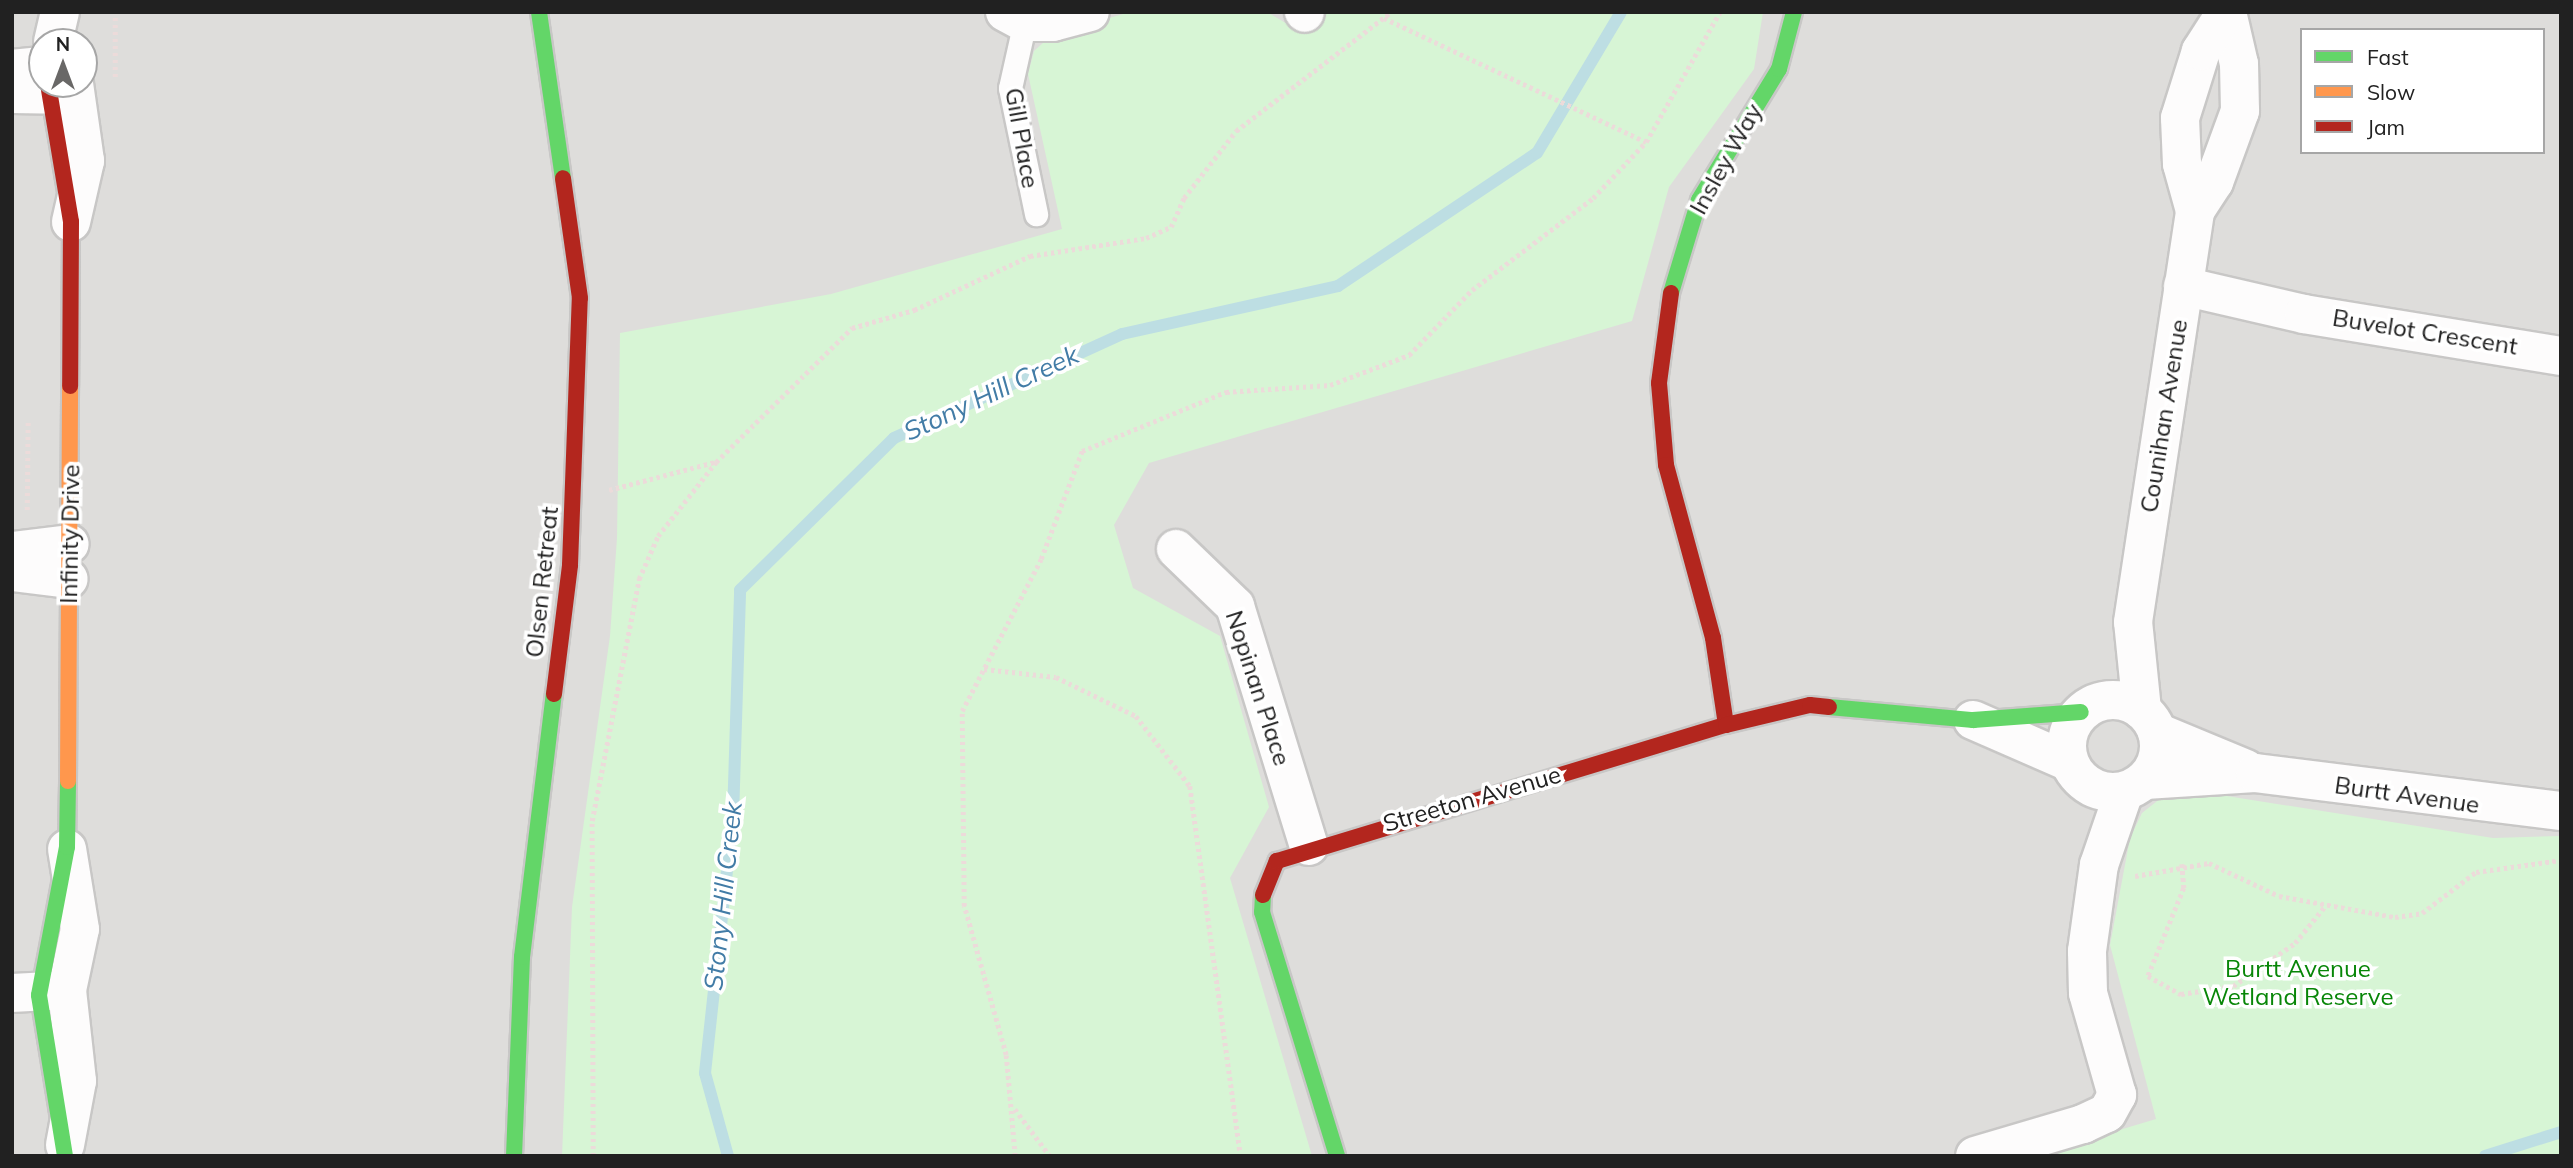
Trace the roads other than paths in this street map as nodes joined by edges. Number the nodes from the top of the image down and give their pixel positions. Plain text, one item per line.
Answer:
1 (539, 12) edge
2 (1090, 12) edge
3 (1794, 12) edge
4 (2226, 12) edge
5 (1019, 15) edge
6 (12, 69) edge
7 (28, 76) edge
8 (56, 98) edge
9 (2194, 211) junction
10 (1036, 214) dead end
11 (71, 222) joint
12 (2182, 296) junction
13 (2556, 352) edge
14 (1177, 549) dead end
15 (17, 557) edge
16 (70, 562) junction
17 (2133, 622) junction
18 (1713, 638) joint
19 (2086, 709) junction
20 (1973, 720) junction
21 (2150, 721) junction
22 (1737, 722) junction
23 (2076, 772) junction
24 (2255, 773) junction
25 (2134, 786) junction
26 (2561, 811) edge
27 (1309, 846) junction
28 (67, 847) joint
29 (2097, 879) junction
30 (39, 1005) edge
31 (65, 1150) edge
32 (514, 1156) edge
33 (1337, 1156) edge
34 (1975, 1156) edge

1 - 32 street, Olsen Retreat
2 - 5 street, Gill Place
3 - 18 street, Insley Way
4 - 9 street, Counihan Avenue
4 - 9 street, Counihan Avenue
5 - 10 lane, Gill Place
6 - 7 street
8 - 11 street, Infinity Drive
9 - 12 street, Counihan Avenue
11 - 16 street, Infinity Drive
12 - 13 street, Buvelot Crescent
12 - 17 street, Counihan Avenue
14 - 27 street, Nopinan Place
15 - 16 street
16 - 28 street, Infinity Drive
17 - 19 street, Counihan Avenue
17 - 21 street, Counihan Avenue
18 - 22 street, Insley Way
19 - 20 street, Streeton Avenue
19 - 21 street
19 - 23 street
20 - 22 street, Streeton Avenue
20 - 23 street, Streeton Avenue
21 - 24 street, Burtt Avenue
21 - 25 street
22 - 27 street, Streeton Avenue
23 - 25 street
23 - 29 street
24 - 25 street, Burtt Avenue
24 - 26 street, Burtt Avenue
25 - 29 street
27 - 33 street, Streeton Avenue
28 - 30 street, Infinity Drive
29 - 34 street
30 - 31 street, Infinity Drive

